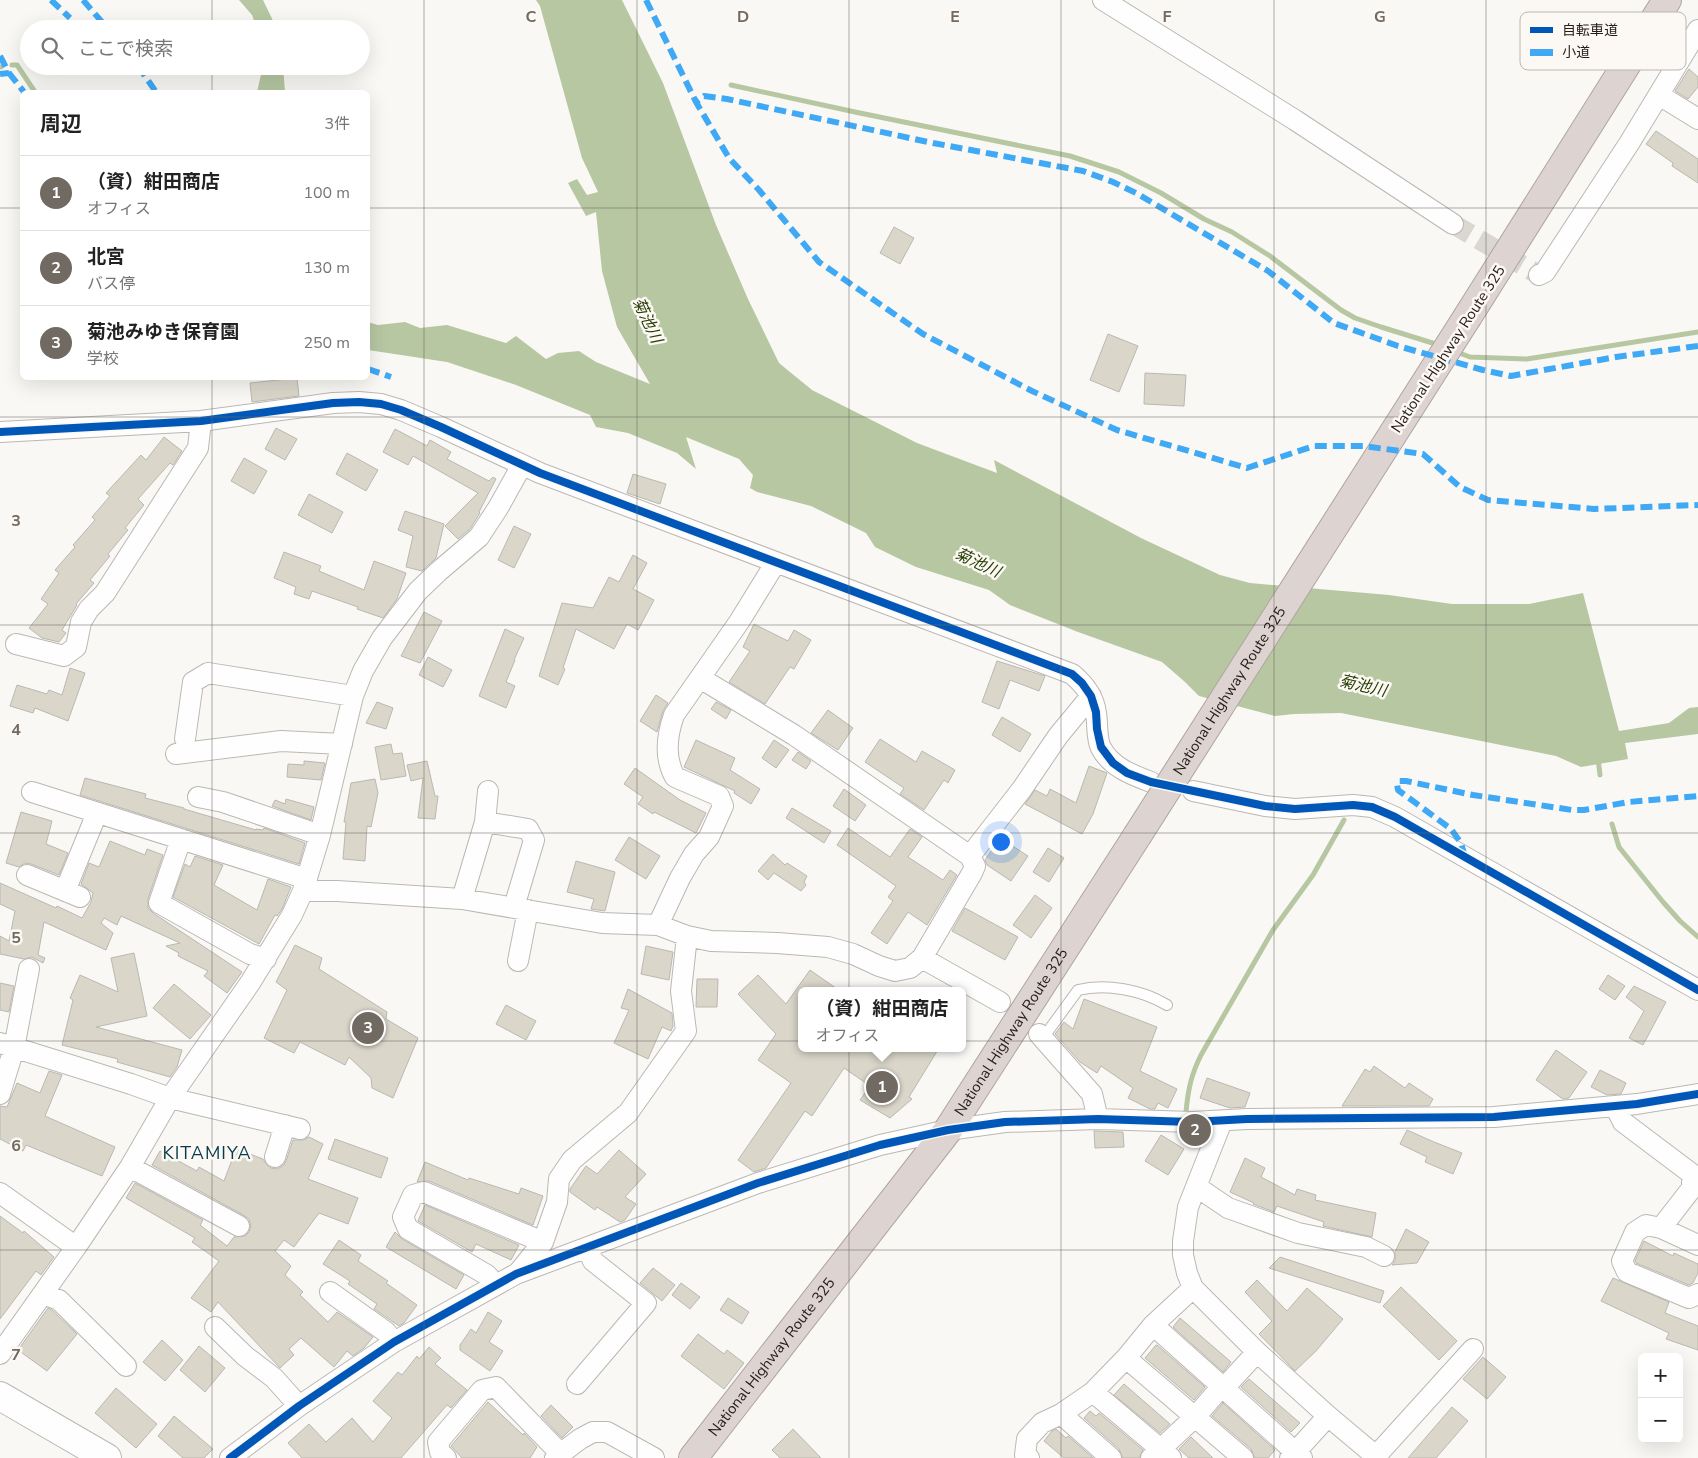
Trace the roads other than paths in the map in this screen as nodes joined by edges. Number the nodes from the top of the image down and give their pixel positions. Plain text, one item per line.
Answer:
1 (1103, 0) edge
2 (1667, 0) edge
3 (1659, 12) edge
4 (1698, 30) edge
5 (1686, 50) edge
6 (1623, 70) edge
7 (1673, 70) edge
8 (1658, 95) junction
9 (1698, 119) edge
10 (1453, 224) tunnel mouth
11 (1539, 275) dead end
12 (201, 422) junction
13 (0, 432) edge
14 (522, 465) junction
15 (776, 562) junction
16 (16, 644) dead end
17 (700, 678) junction
18 (353, 696) junction
19 (1091, 696) junction
20 (342, 744) junction
21 (1151, 782) dead end
22 (488, 791) dead end
23 (1193, 791) dead end
24 (32, 792) dead end
25 (198, 797) dead end
26 (97, 813) junction
27 (485, 822) junction
28 (320, 835) junction
29 (181, 839) junction
30 (970, 856) junction
31 (27, 875) dead end
32 (305, 885) junction
33 (462, 900) junction
34 (521, 909) junction
35 (658, 925) junction
36 (687, 936) junction
37 (922, 958) junction
38 (266, 959) junction
39 (518, 961) dead end
40 (29, 969) dead end
41 (1698, 990) edge
42 (1000, 1002) dead end
43 (1167, 1004) dead end
44 (1041, 1036) joint
45 (7, 1046) edge
46 (0, 1094) edge
47 (1698, 1094) edge
48 (170, 1098) junction
49 (1615, 1106) junction
50 (1098, 1119) junction
51 (1222, 1121) junction
52 (948, 1130) junction
53 (275, 1156) dead end
54 (130, 1167) junction
55 (1197, 1187) junction
56 (0, 1193) edge
57 (239, 1226) dead end
58 (1661, 1228) junction
59 (543, 1242) junction
60 (1698, 1245) edge
61 (76, 1247) junction
62 (587, 1248) junction
63 (1384, 1256) dead end
64 (516, 1274) junction
65 (496, 1286) junction
66 (1194, 1288) junction
67 (330, 1292) dead end
68 (43, 1294) junction
69 (1698, 1294) edge
70 (1152, 1325) junction
71 (215, 1327) dead end
72 (394, 1342) junction
73 (1473, 1349) dead end
74 (1257, 1352) junction
75 (0, 1354) edge
76 (1126, 1358) junction
77 (126, 1366) dead end
78 (577, 1384) dead end
79 (1223, 1387) junction
80 (1093, 1392) junction
81 (0, 1396) edge
82 (299, 1406) junction
83 (1061, 1414) junction
84 (1196, 1416) junction
85 (1328, 1416) junction
86 (1161, 1455) edge
87 (558, 1456) edge
88 (1296, 1456) edge
89 (1377, 1457) edge
90 (108, 1458) edge
91 (230, 1458) edge
92 (446, 1458) edge
93 (654, 1458) edge
94 (693, 1458) edge
95 (1029, 1458) edge
96 (1111, 1458) edge
97 (1243, 1458) edge

1 - 10 street
2 - 3 highway, National Highway Route 325, bridge
4 - 5 street
6 - 52 highway, National Highway Route 325, bridge
7 - 8 street
8 - 9 street
8 - 11 street
12 - 13 street
12 - 14 street
12 - 16 street
14 - 15 street
14 - 18 street
15 - 17 street
15 - 19 street
17 - 30 street
17 - 35 street
18 - 20 street
18 - 20 street
19 - 21 street
19 - 30 street
20 - 28 street
22 - 27 street
23 - 41 street
24 - 26 street
25 - 28 street
26 - 29 street
26 - 31 street
27 - 33 street
27 - 34 street
28 - 32 street
29 - 32 street
29 - 38 street
30 - 37 street
32 - 33 street
32 - 38 street
33 - 34 street
34 - 35 street
34 - 39 street
35 - 36 street
36 - 37 street
36 - 59 street
37 - 42 street
38 - 48 street
40 - 45 street
43 - 44 lane
44 - 50 street
45 - 46 street
45 - 48 street
47 - 49 street
48 - 53 street
48 - 54 street
49 - 51 street
49 - 58 street
50 - 51 street
50 - 52 street
51 - 55 street
52 - 62 street
52 - 94 highway, National Highway Route 325
54 - 57 street
54 - 61 street
55 - 63 street
55 - 66 street
56 - 61 street
58 - 60 street
58 - 69 street
59 - 64 street
59 - 65 street
61 - 68 street
62 - 64 street
62 - 78 street
64 - 65 street
65 - 72 street
66 - 70 street
66 - 74 street
67 - 72 street
68 - 75 street
68 - 77 street
70 - 76 street
70 - 79 street
71 - 82 street
72 - 82 street
73 - 89 street
74 - 79 street
74 - 85 street
76 - 80 street
76 - 84 street
79 - 84 street
79 - 88 street
80 - 83 street
80 - 86 street
81 - 90 street
82 - 91 street
83 - 95 street
83 - 96 street
84 - 86 street
84 - 97 street
85 - 88 street
85 - 89 street
87 - 92 street
87 - 93 street

